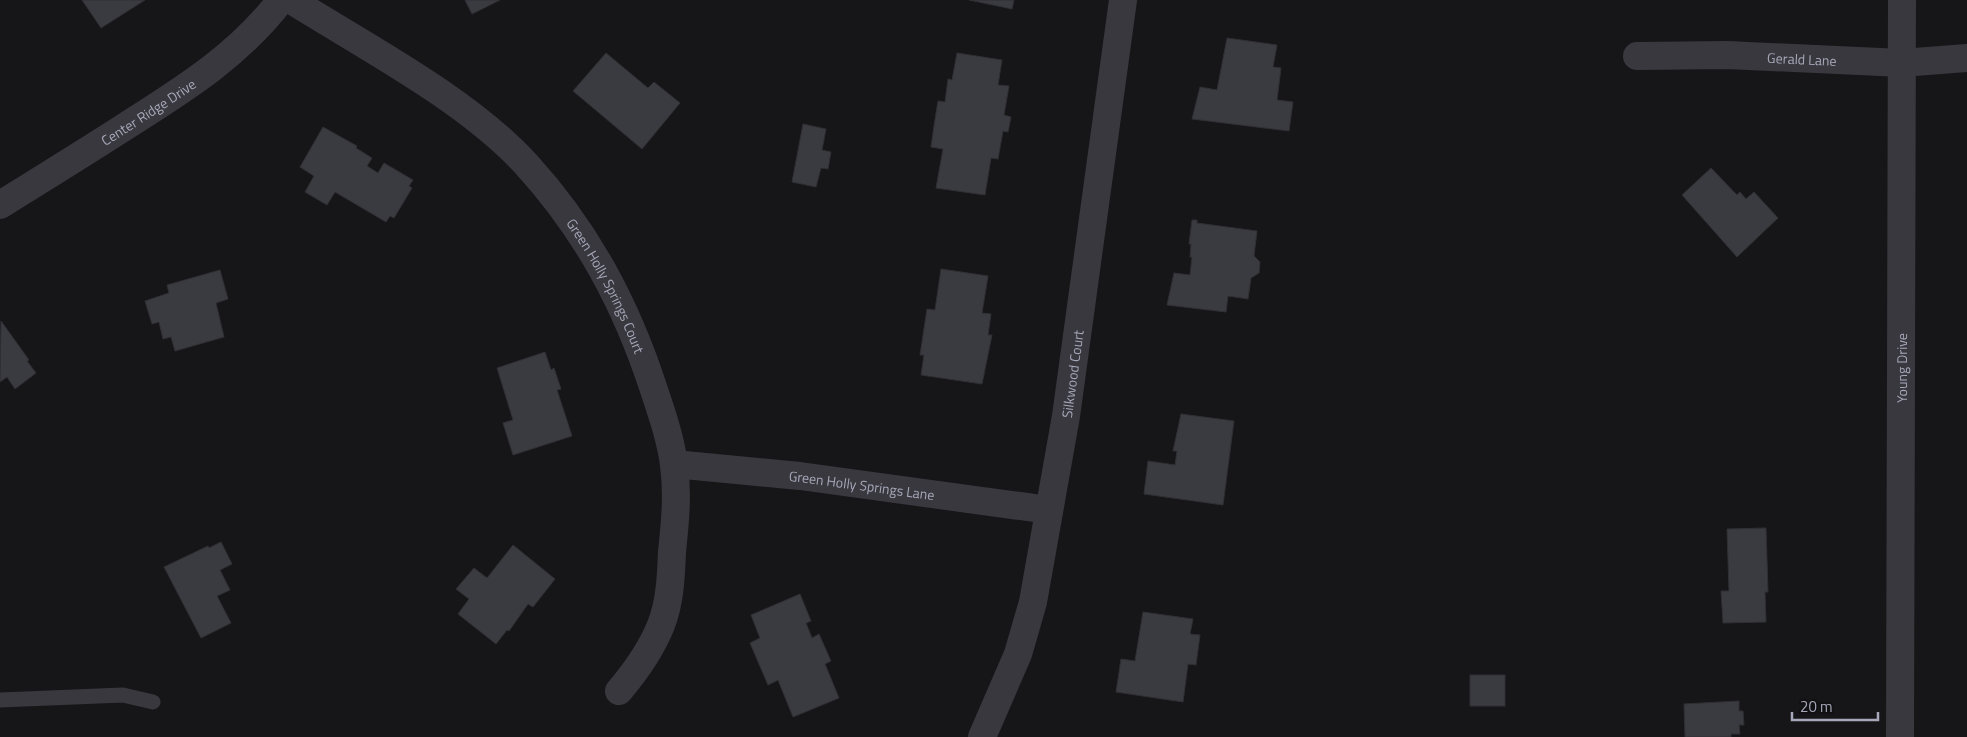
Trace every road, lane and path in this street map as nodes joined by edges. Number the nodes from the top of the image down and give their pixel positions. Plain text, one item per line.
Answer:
1 (281, 0) edge
2 (291, 0) edge
3 (1123, 0) edge
4 (1902, 0) edge
5 (1637, 56) dead end
6 (1967, 58) edge
7 (1902, 63) junction
8 (0, 205) edge
9 (674, 464) junction
10 (1049, 510) junction
11 (619, 691) dead end
12 (0, 700) edge
13 (153, 702) dead end
14 (982, 737) edge
15 (1900, 737) edge

1 - 8 street, Center Ridge Drive
2 - 9 street, Green Holly Springs Court
3 - 10 street, Silkwood Court
4 - 7 street, Young Drive
5 - 7 street, Gerald Lane
6 - 7 street, Gerald Lane
7 - 15 street, Young Drive
9 - 10 street, Green Holly Springs Lane
9 - 11 street, Green Holly Springs Court
10 - 14 street, Silkwood Court
12 - 13 lane

